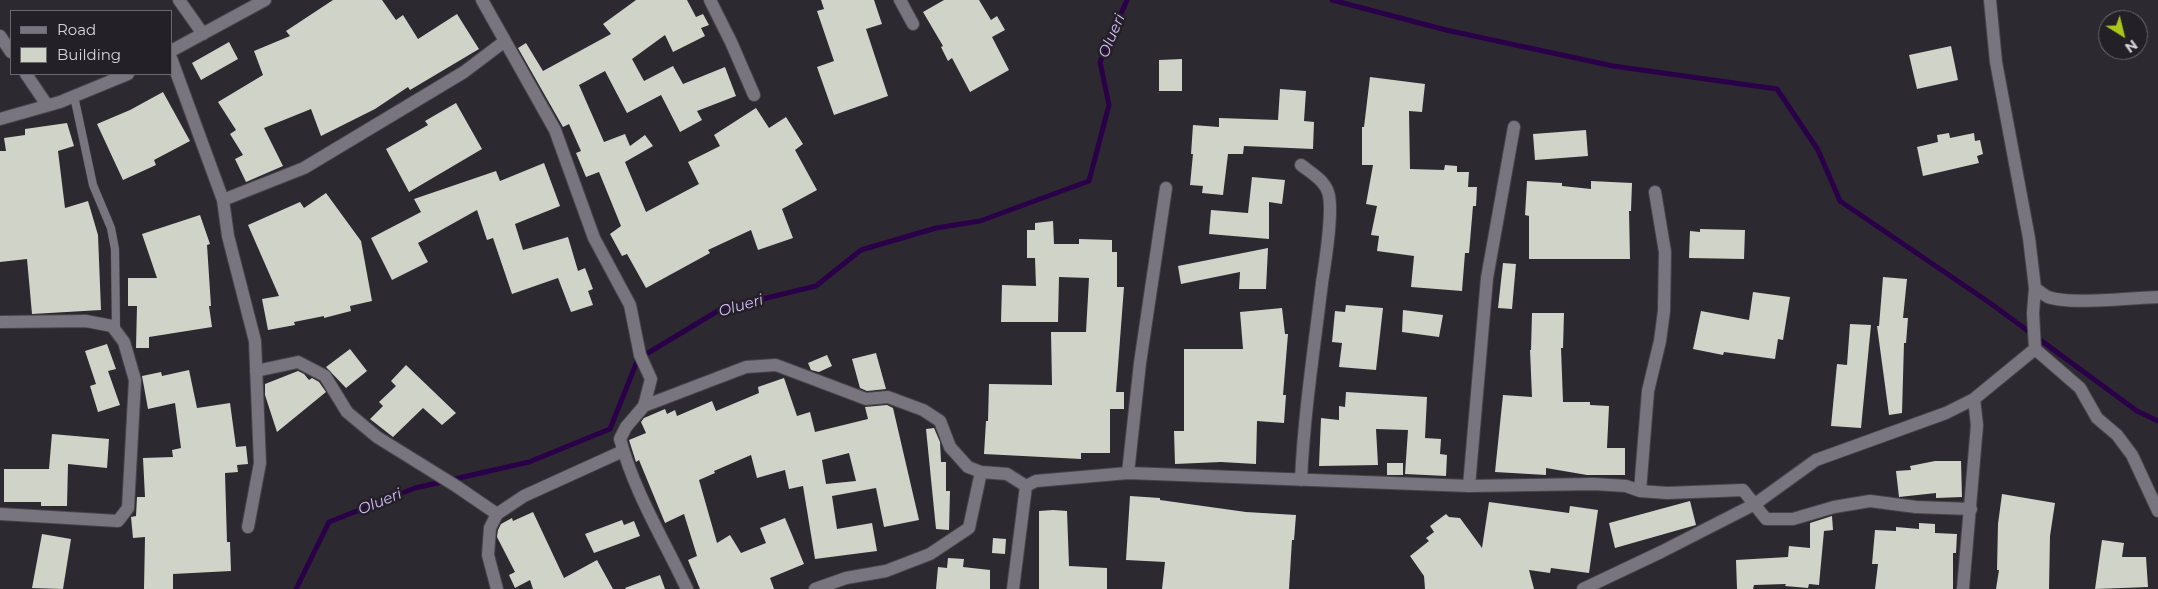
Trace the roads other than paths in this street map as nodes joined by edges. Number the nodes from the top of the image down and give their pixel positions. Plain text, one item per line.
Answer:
1 (179, 0) edge
2 (265, 0) edge
3 (482, 0) edge
4 (710, 0) edge
5 (900, 0) edge
6 (1990, 0) edge
7 (913, 24) dead end
8 (203, 34) junction
9 (0, 36) edge
10 (505, 41) junction
11 (172, 50) edge
12 (10, 51) edge
13 (172, 61) edge
14 (27, 75) edge
15 (126, 75) edge
16 (754, 94) dead end
17 (74, 96) junction
18 (47, 105) junction
19 (0, 119) edge
20 (1514, 127) dead end
21 (1301, 165) dead end
22 (1166, 188) dead end
23 (1655, 192) dead end
24 (223, 200) junction
25 (2035, 288) junction
26 (2158, 297) edge
27 (0, 322) edge
28 (116, 330) junction
29 (2035, 349) junction
30 (256, 371) junction
31 (1974, 399) junction
32 (644, 406) junction
33 (623, 451) junction
34 (981, 472) junction
35 (1128, 473) junction
36 (1301, 480) junction
37 (1026, 486) junction
38 (1469, 486) junction
39 (1640, 491) junction
40 (1754, 504) junction
41 (1971, 509) junction
42 (2158, 511) edge
43 (0, 514) edge
44 (497, 514) junction
45 (248, 527) dead end
46 (497, 589) edge
47 (687, 589) edge
48 (816, 589) edge
49 (1013, 589) edge
50 (1583, 589) edge
51 (1963, 589) edge

1 - 8 street
2 - 8 street
3 - 10 street
4 - 16 street
5 - 7 street
6 - 25 street
8 - 11 street
9 - 12 street
10 - 24 street
10 - 32 street
13 - 24 street
14 - 18 street
15 - 17 street
17 - 18 street
17 - 28 lane
18 - 19 street
20 - 38 street
21 - 36 street
22 - 35 street
23 - 39 street
24 - 30 street
25 - 26 street
25 - 29 street
27 - 28 street
28 - 43 street
29 - 31 street
29 - 42 street
30 - 44 street
30 - 45 street
31 - 40 street
31 - 41 street
32 - 33 street
32 - 34 street
33 - 44 street
33 - 47 street
34 - 37 street
34 - 48 street
35 - 36 street
35 - 37 street
36 - 38 street
37 - 49 street
38 - 39 street
39 - 40 street
40 - 41 street
40 - 50 street
41 - 51 street
44 - 46 street

